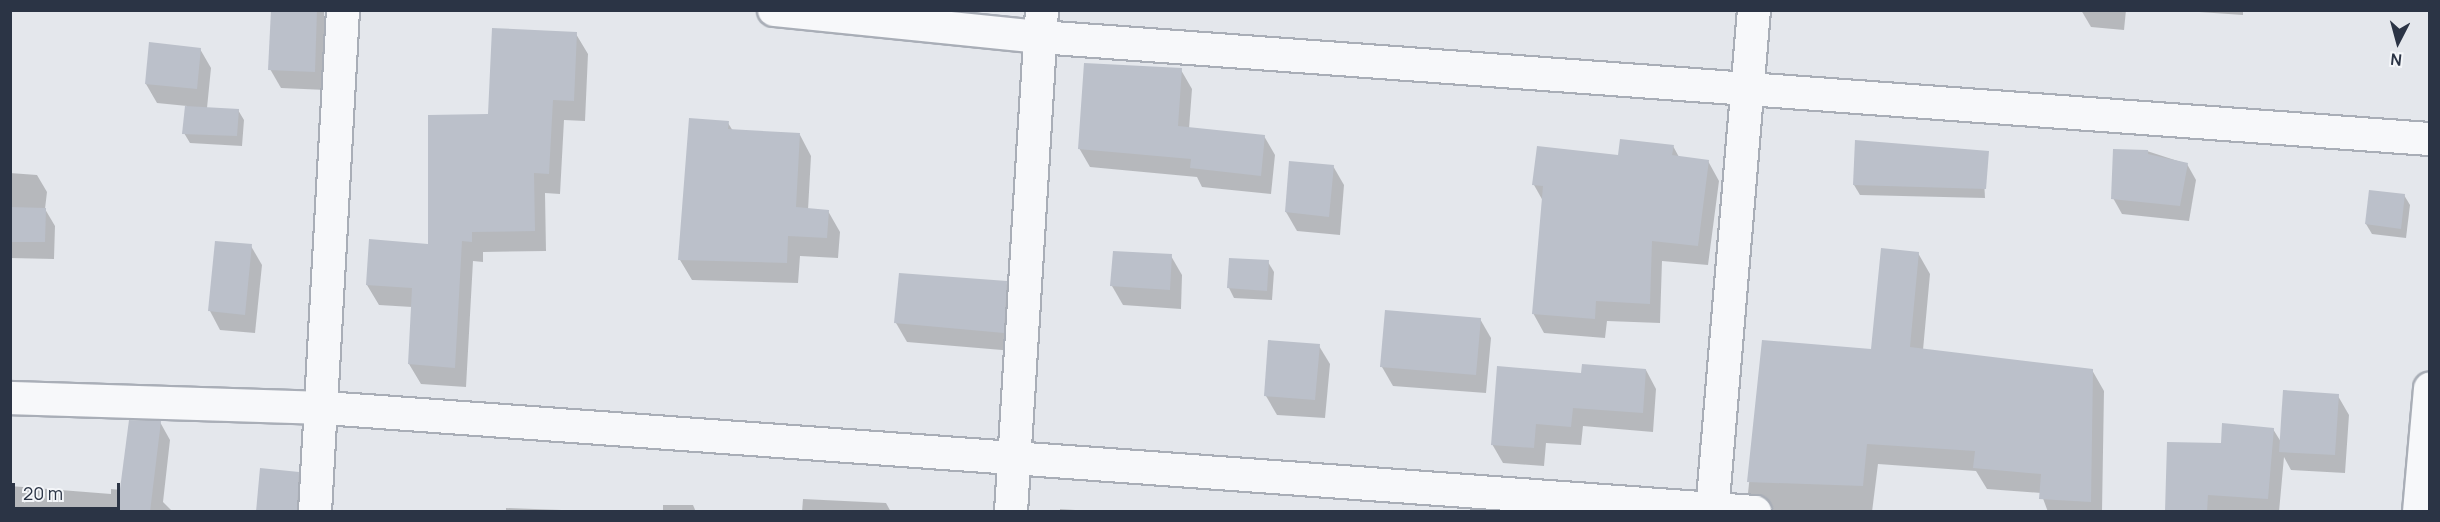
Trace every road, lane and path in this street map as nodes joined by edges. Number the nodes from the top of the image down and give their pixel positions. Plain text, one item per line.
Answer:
1 (343, 10) edge
2 (774, 10) edge
3 (1754, 10) edge
4 (1041, 24) edge
5 (1747, 89) junction
6 (2430, 139) edge
7 (2430, 388) edge
8 (10, 398) edge
9 (324, 408) junction
10 (1015, 462) junction
11 (1712, 510) edge
12 (315, 512) edge
13 (1011, 512) edge
14 (1755, 512) edge
15 (2419, 512) edge

1 - 9 street
2 - 4 street
3 - 5 street
4 - 5 street
4 - 10 street
5 - 6 street
5 - 11 street
7 - 15 street
8 - 9 street
9 - 10 street
9 - 12 street
10 - 11 street
10 - 13 street
11 - 14 street

